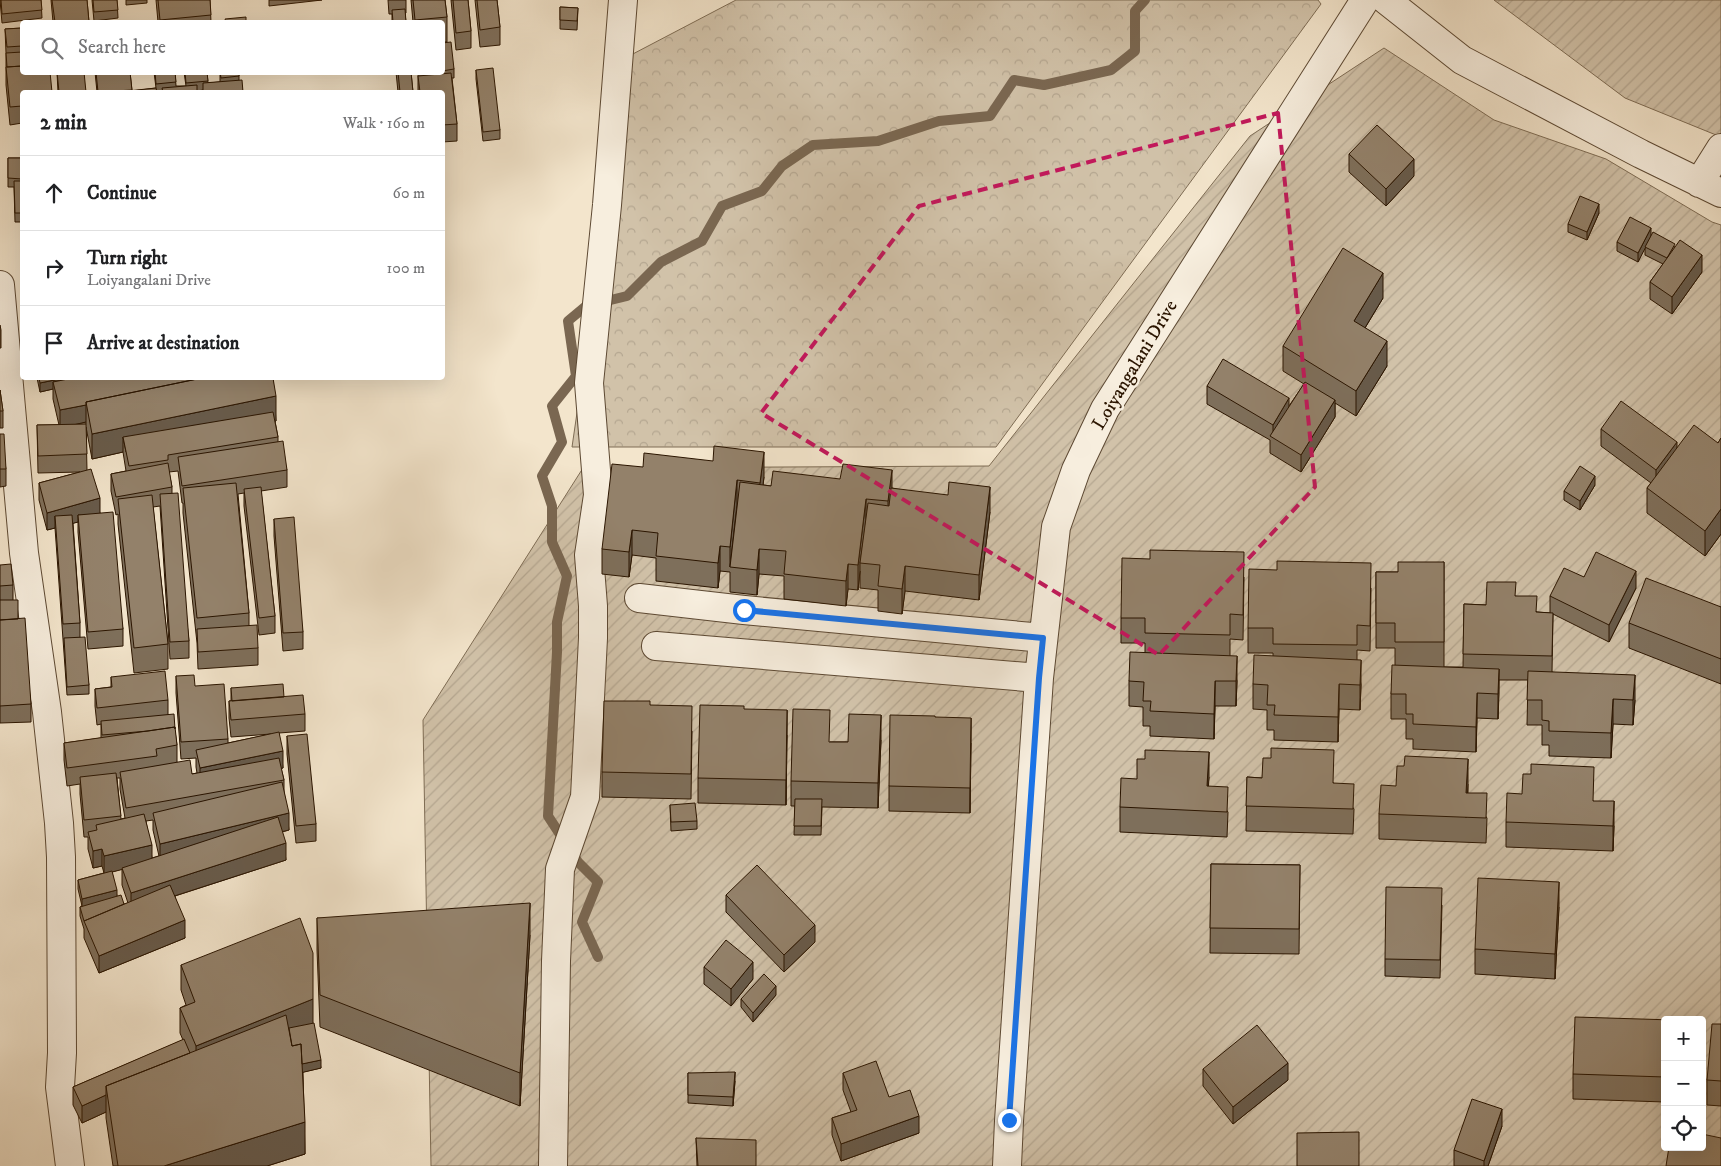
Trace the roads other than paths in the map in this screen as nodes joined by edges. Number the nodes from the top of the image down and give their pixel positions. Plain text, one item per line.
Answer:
1 (623, 0) edge
2 (1365, 0) edge
3 (1386, 0) edge
4 (1721, 148) edge
5 (1710, 188) edge
6 (0, 285) edge
7 (639, 598) dead end
8 (1043, 638) junction
9 (656, 646) dead end
10 (1039, 678) junction
11 (70, 1166) edge
12 (553, 1166) edge
13 (1007, 1166) edge

1 - 12 street
2 - 8 street, Loiyangalani Drive
3 - 5 street
4 - 5 street
6 - 11 street
7 - 8 street
8 - 10 street, Loiyangalani Drive
9 - 10 street
10 - 13 street, Loiyangalani Drive

